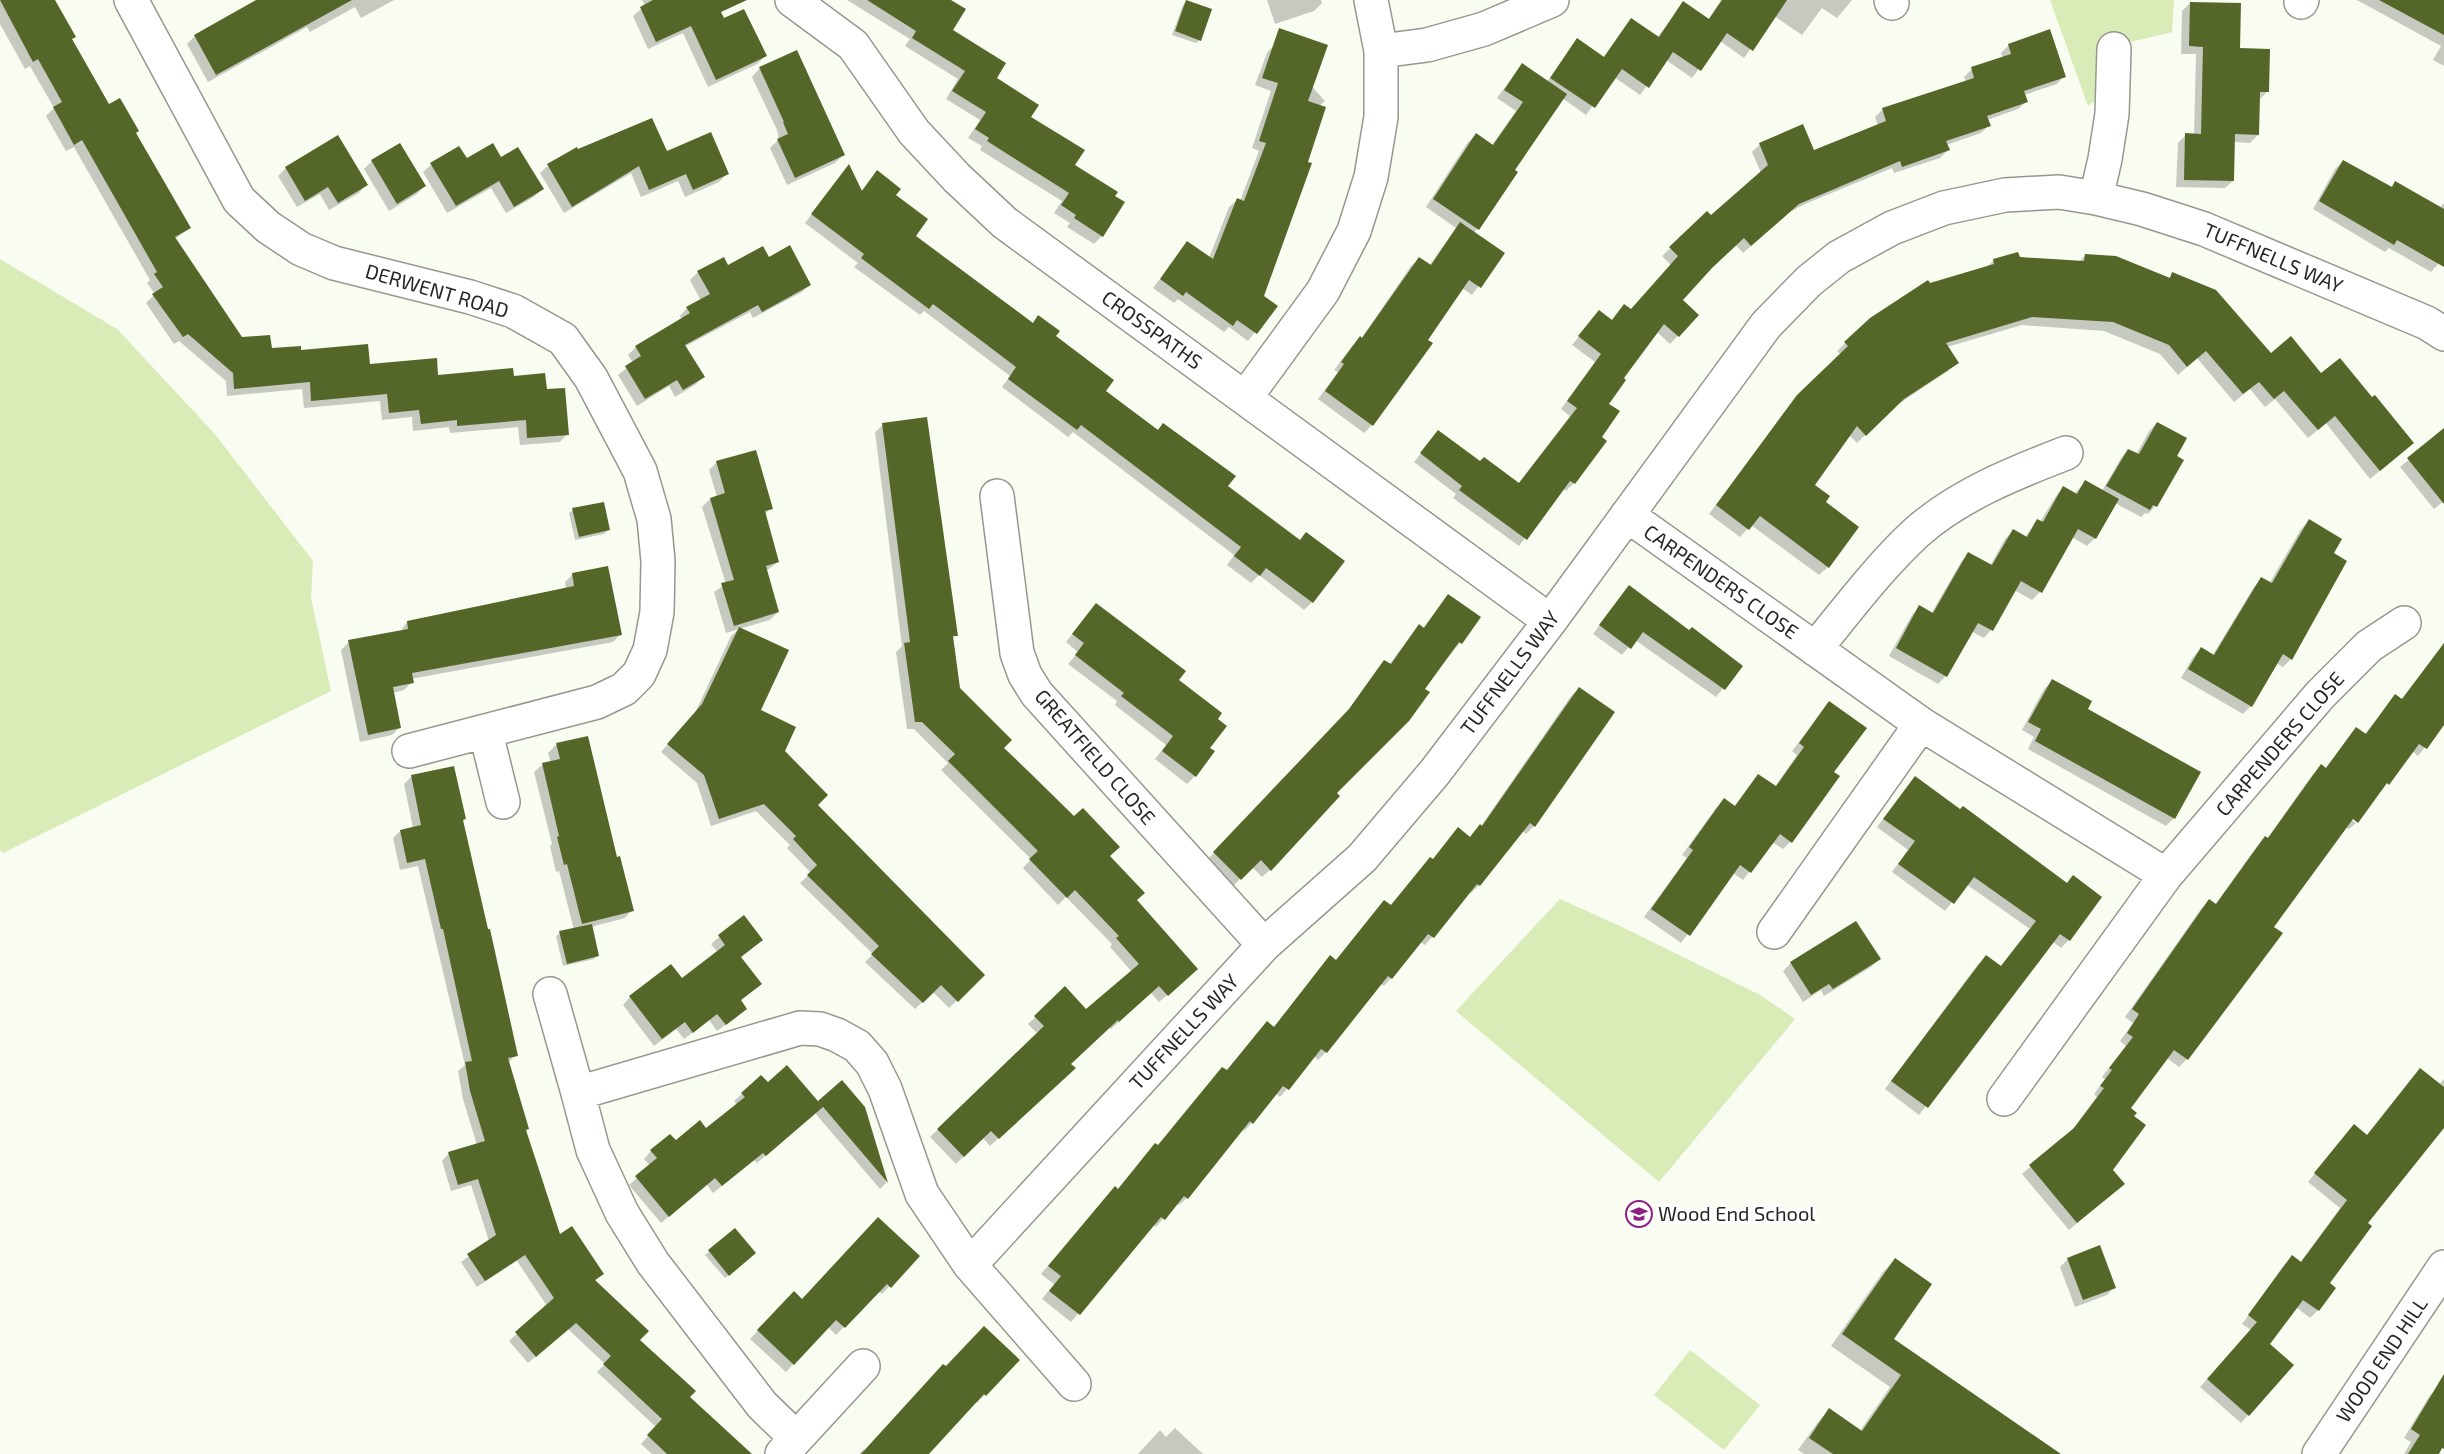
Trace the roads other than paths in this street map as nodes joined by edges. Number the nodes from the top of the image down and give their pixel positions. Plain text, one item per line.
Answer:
1 (131, 0) edge
2 (792, 0) edge
3 (1371, 0) edge
4 (1552, 0) edge
5 (2114, 49) dead end
6 (1382, 51) junction
7 (2096, 198) junction
8 (2444, 333) edge
9 (1245, 398) junction
10 (2066, 453) dead end
11 (997, 496) dead end
12 (1627, 515) junction
13 (1550, 621) junction
14 (2404, 623) dead end
15 (1815, 649) junction
16 (1922, 724) junction
17 (486, 733) junction
18 (409, 751) dead end
19 (503, 802) dead end
20 (2166, 875) junction
21 (1774, 932) dead end
22 (1264, 945) junction
23 (550, 994) dead end
24 (578, 1093) junction
25 (2004, 1098) dead end
26 (970, 1264) junction
27 (2444, 1267) edge
28 (863, 1366) dead end
29 (1074, 1384) dead end
30 (789, 1446) edge
31 (2319, 1454) edge

1 - 17 street, DERWENT ROAD
2 - 9 street, CROSSPATHS
3 - 6 street
4 - 6 street
5 - 7 street
6 - 9 street
7 - 8 street, TUFFNELLS WAY
7 - 12 street, TUFFNELLS WAY
9 - 13 street, CROSSPATHS
10 - 15 street, CARPENDERS CLOSE
11 - 22 street, GREATFIELD CLOSE
12 - 13 street, TUFFNELLS WAY
12 - 15 street, CARPENDERS CLOSE
13 - 22 street, TUFFNELLS WAY
14 - 20 street, CARPENDERS CLOSE
15 - 16 street, CARPENDERS CLOSE
16 - 20 street, CARPENDERS CLOSE
16 - 21 street
17 - 18 street, DERWENT ROAD
17 - 19 street
20 - 25 street, CARPENDERS CLOSE
22 - 26 street, TUFFNELLS WAY
23 - 24 street
24 - 26 street
24 - 30 street
26 - 29 street
27 - 31 street, WOOD END HILL
28 - 30 street

